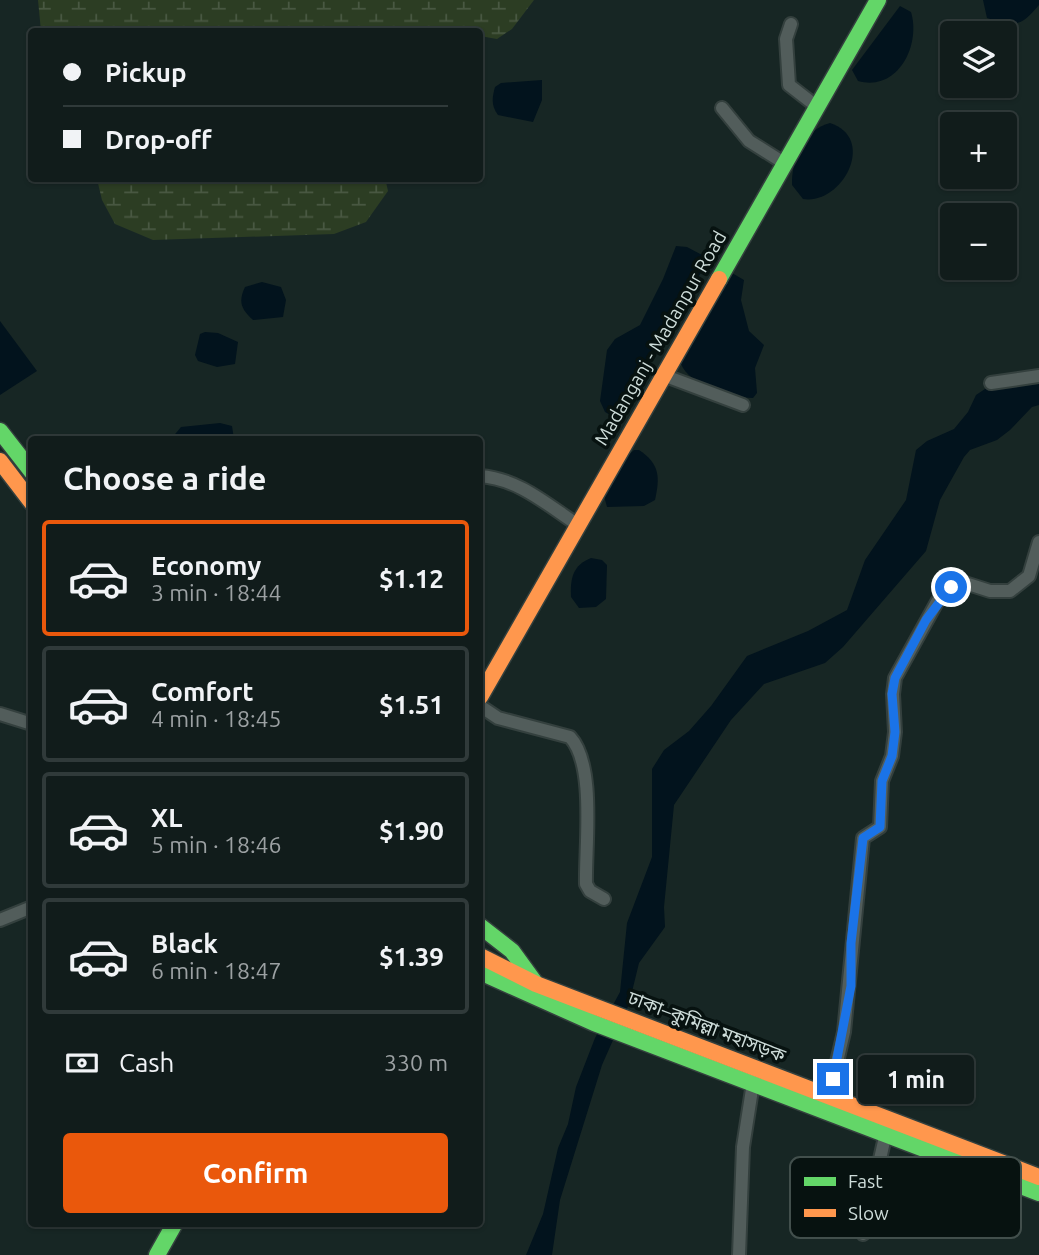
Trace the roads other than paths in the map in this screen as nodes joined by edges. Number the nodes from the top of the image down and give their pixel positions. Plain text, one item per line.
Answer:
1 (878, 0) edge
2 (791, 24) dead end
3 (816, 107) junction
4 (722, 108) dead end
5 (784, 163) junction
6 (663, 376) junction
7 (1039, 376) edge
8 (991, 383) dead end
9 (743, 405) dead end
10 (0, 431) edge
11 (0, 461) edge
12 (28, 467) edge
13 (483, 477) edge
14 (28, 498) edge
15 (578, 525) junction
16 (1039, 542) edge
17 (483, 691) edge
18 (483, 708) edge
19 (0, 714) edge
20 (28, 723) edge
21 (604, 899) dead end
22 (28, 909) edge
23 (0, 920) edge
24 (483, 928) edge
25 (483, 958) edge
26 (483, 974) edge
27 (536, 984) junction
28 (595, 1014) junction
29 (648, 1034) junction
30 (753, 1083) junction
31 (825, 1095) junction
32 (885, 1136) junction
33 (880, 1157) edge
34 (942, 1157) edge
35 (987, 1157) edge
36 (1021, 1170) edge
37 (1039, 1177) edge
38 (1021, 1186) edge
39 (1039, 1193) edge
40 (173, 1227) edge
41 (157, 1255) edge
42 (739, 1255) edge

1 - 3 main road, Madanganj - Madanpur Road
2 - 3 street
3 - 5 main road, Madanganj - Madanpur Road
4 - 5 street
5 - 6 main road, Madanganj - Madanpur Road
6 - 9 street
6 - 15 main road, Madanganj - Madanpur Road
7 - 8 street
10 - 12 main road
11 - 14 main road
13 - 15 street
15 - 17 main road, Madanganj - Madanpur Road
16 - 31 street
18 - 21 street
19 - 20 street
22 - 23 street
24 - 27 main road
25 - 27 main road, ঢাকা–কুমিল্লা মহাসড়ক
26 - 28 main road, ঢাকা–কুমিল্লা মহাসড়ক
27 - 28 main road, ঢাকা–কুমিল্লা মহাসড়ক
28 - 29 main road, ঢাকা–কুমিল্লা মহাসড়ক
29 - 30 main road, ঢাকা–কুমিল্লা মহাসড়ক
29 - 31 main road, ঢাকা–কুমিল্লা মহাসড়ক
30 - 32 main road, ঢাকা–কুমিল্লা মহাসড়ক
30 - 42 street
31 - 35 main road, ঢাকা–কুমিল্লা মহাসড়ক
32 - 33 street
32 - 34 main road, ঢাকা–কুমিল্লা মহাসড়ক
36 - 37 main road, ঢাকা–কুমিল্লা মহাসড়ক
38 - 39 main road, ঢাকা–কুমিল্লা মহাসড়ক
40 - 41 main road

